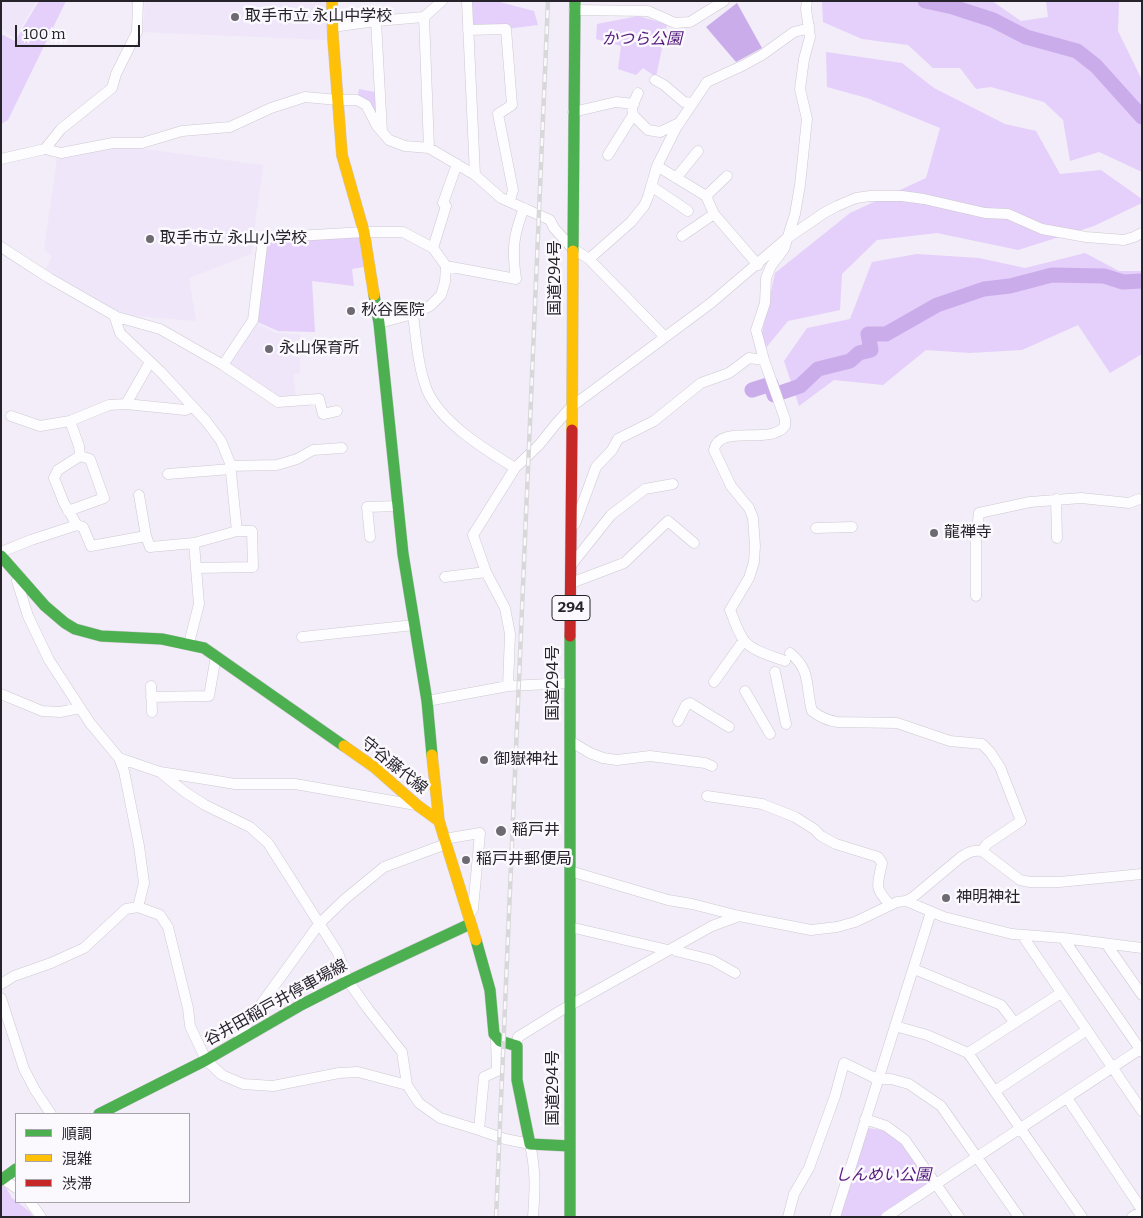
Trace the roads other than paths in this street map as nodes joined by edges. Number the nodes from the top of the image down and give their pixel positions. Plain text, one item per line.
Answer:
1 (138, 1) edge
2 (332, 1) edge
3 (442, 1) edge
4 (467, 1) edge
5 (724, 1) edge
6 (807, 1) edge
7 (574, 6) edge
8 (424, 17) junction
9 (376, 21) junction
10 (809, 26) junction
11 (332, 28) junction
12 (468, 30) junction
13 (654, 80) dead end
14 (638, 93) dead end
15 (338, 100) junction
16 (692, 103) junction
17 (634, 104) junction
18 (573, 112) junction
19 (633, 115) junction
20 (679, 123) junction
21 (382, 132) junction
22 (429, 148) junction
23 (45, 149) junction
24 (698, 151) dead end
25 (608, 154) dead end
26 (1, 159) edge
27 (457, 164) junction
28 (657, 166) junction
29 (475, 175) junction
30 (728, 176) dead end
31 (676, 178) junction
32 (651, 186) junction
33 (706, 196) junction
34 (510, 201) junction
35 (524, 208) junction
36 (688, 211) dead end
37 (714, 214) junction
38 (364, 232) junction
39 (1142, 233) edge
40 (682, 236) dead end
41 (786, 239) junction
42 (1, 247) edge
43 (433, 248) junction
44 (572, 248) junction
45 (589, 260) junction
46 (758, 265) junction
47 (446, 266) junction
48 (413, 314) junction
49 (114, 315) junction
50 (383, 322) dead end
51 (665, 337) junction
52 (764, 360) junction
53 (150, 362) junction
54 (223, 365) junction
55 (126, 404) junction
56 (193, 407) junction
57 (571, 407) junction
58 (337, 411) dead end
59 (10, 416) dead end
60 (70, 421) junction
61 (342, 448) dead end
62 (80, 456) junction
63 (230, 468) junction
64 (515, 468) junction
65 (168, 474) dead end
66 (673, 484) dead end
67 (139, 495) dead end
68 (1056, 499) junction
69 (1139, 499) dead end
70 (398, 506) junction
71 (68, 511) junction
72 (77, 525) junction
73 (852, 527) dead end
74 (816, 528) dead end
75 (237, 531) junction
76 (572, 532) junction
77 (146, 536) junction
78 (370, 537) dead end
79 (1057, 538) dead end
80 (194, 543) junction
81 (694, 543) dead end
82 (1, 552) edge
83 (1, 556) edge
84 (572, 564) junction
85 (196, 568) junction
86 (486, 572) junction
87 (19, 575) junction
88 (445, 577) dead end
89 (571, 583) junction
90 (976, 596) dead end
91 (414, 625) junction
92 (302, 637) dead end
93 (744, 640) junction
94 (189, 643) junction
95 (216, 656) junction
96 (775, 672) dead end
97 (714, 682) dead end
98 (570, 683) junction
99 (151, 686) dead end
100 (508, 686) junction
101 (745, 692) dead end
102 (2, 697) edge
103 (151, 697) junction
104 (426, 701) junction
105 (80, 708) junction
106 (152, 712) dead end
107 (678, 720) dead end
108 (786, 724) dead end
109 (729, 727) dead end
110 (770, 734) dead end
111 (570, 741) junction
112 (119, 758) junction
113 (712, 766) dead end
114 (160, 772) junction
115 (707, 796) dead end
116 (417, 805) junction
117 (439, 821) junction
118 (445, 842) junction
119 (982, 851) junction
120 (570, 872) junction
121 (1142, 874) edge
122 (906, 901) junction
123 (890, 905) junction
124 (138, 907) junction
125 (931, 912) junction
126 (739, 916) junction
127 (469, 920) junction
128 (319, 924) junction
129 (570, 927) junction
130 (1022, 936) junction
131 (1063, 938) junction
132 (1107, 945) junction
133 (1142, 948) edge
134 (672, 950) junction
135 (914, 969) junction
136 (735, 972) dead end
137 (348, 981) junction
138 (1, 984) edge
139 (1061, 993) junction
140 (1142, 996) edge
141 (1, 998) edge
142 (570, 1006) junction
143 (1015, 1023) junction
144 (895, 1026) junction
145 (1087, 1030) junction
146 (496, 1039) junction
147 (238, 1041) junction
148 (517, 1046) junction
149 (1141, 1050) edge
150 (968, 1053) junction
151 (206, 1060) junction
152 (1112, 1068) junction
153 (877, 1080) junction
154 (407, 1085) junction
155 (994, 1091) junction
156 (1067, 1098) junction
157 (1142, 1110) edge
158 (50, 1113) edge
159 (102, 1113) edge
160 (865, 1119) junction
161 (1020, 1128) junction
162 (479, 1130) junction
163 (530, 1144) junction
164 (570, 1146) junction
165 (977, 1156) junction
166 (15, 1170) edge
167 (2, 1180) edge
168 (936, 1182) junction
169 (15, 1187) edge
170 (31, 1203) edge
171 (1142, 1210) edge
172 (902, 1212) edge
173 (570, 1216) edge
174 (41, 1217) edge
175 (534, 1217) edge
176 (788, 1217) edge
177 (835, 1217) edge
178 (886, 1217) edge
179 (959, 1217) edge
180 (1020, 1217) edge
181 (1082, 1217) edge
182 (1132, 1217) edge

1 - 23 street
2 - 11 main road
3 - 8 street
4 - 12 street
5 - 7 street
6 - 10 street
7 - 18 main road, 国道294号 / 294
8 - 9 street
8 - 22 street
9 - 11 street
9 - 21 street
10 - 16 street
10 - 41 street
11 - 15 main road
12 - 29 street
12 - 34 street
13 - 16 street
14 - 17 street
15 - 21 street
15 - 23 street
15 - 38 main road
16 - 20 street
17 - 18 street
17 - 19 street
18 - 44 main road, 国道294号 / 294
19 - 20 street
19 - 25 street
20 - 28 street
21 - 22 street
22 - 27 street
23 - 26 street
24 - 31 street
27 - 29 street
27 - 43 street
28 - 31 street
28 - 32 street
29 - 34 street
30 - 33 street
31 - 33 street
32 - 36 street
32 - 45 street
33 - 37 street
34 - 35 street
35 - 44 street
35 - 47 street
37 - 40 street
37 - 46 street
38 - 43 street
38 - 54 street
38 - 70 main road
39 - 41 street
41 - 46 street
41 - 52 street
42 - 49 street
43 - 47 street
44 - 45 street
44 - 57 main road, 国道294号 / 294
45 - 51 street
46 - 51 street
47 - 48 street
48 - 50 street
48 - 64 street
49 - 53 street
49 - 54 street
51 - 57 street
52 - 76 street
52 - 93 street
53 - 55 street
53 - 56 street
54 - 58 street
55 - 56 street
55 - 60 street
56 - 63 street
57 - 64 street
57 - 76 main road, 国道294号 / 294
59 - 60 street
60 - 62 street
61 - 63 street
62 - 71 street
62 - 71 street
63 - 65 street
63 - 75 street
64 - 86 street
66 - 84 street
67 - 77 street
68 - 69 street
68 - 79 street
68 - 90 street
70 - 78 street
70 - 91 main road
71 - 72 street
72 - 77 street
72 - 82 street
73 - 74 street
75 - 80 street
75 - 85 street
76 - 84 main road, 国道294号 / 294
77 - 80 street
80 - 85 street
81 - 89 street
83 - 87 main road, 守谷藤代線
84 - 89 main road, 国道294号 / 294
85 - 94 street
86 - 88 street
86 - 100 street
87 - 94 main road, 守谷藤代線
87 - 105 street
89 - 98 main road, 国道294号 / 294
91 - 92 street
91 - 104 main road
93 - 97 street
93 - 119 street
94 - 95 main road, 守谷藤代線
95 - 103 street
95 - 116 main road, 守谷藤代線
96 - 108 street
98 - 100 street
98 - 111 main road, 国道294号 / 294
99 - 103 street
100 - 104 street
101 - 110 street
102 - 105 street
103 - 106 street
104 - 117 main road
105 - 112 street
107 - 109 street
111 - 113 street
111 - 120 main road, 国道294号 / 294
112 - 114 street
112 - 124 street
114 - 116 street
114 - 128 street
115 - 123 street
116 - 117 main road, 守谷藤代線
117 - 118 main road
118 - 127 main road
118 - 127 street
118 - 128 street
119 - 121 street
119 - 122 street
120 - 126 street
120 - 129 main road, 国道294号 / 294
122 - 123 street
122 - 125 street
123 - 126 street
124 - 138 street
124 - 151 street
125 - 130 street
125 - 135 street
126 - 134 street
127 - 137 main road, 谷井田稲戸井停車場線
127 - 146 main road
128 - 137 street
128 - 147 street
129 - 134 street
129 - 142 main road, 国道294号 / 294
130 - 131 street
130 - 139 street
131 - 132 street
131 - 149 street
132 - 133 street
132 - 140 street
134 - 136 street
134 - 142 street
135 - 143 street
135 - 144 street
137 - 147 main road, 谷井田稲戸井停車場線
137 - 154 street
139 - 143 street
139 - 145 street
141 - 158 street
142 - 148 street
142 - 164 main road, 国道294号 / 294
143 - 150 street
144 - 150 street
144 - 153 street
145 - 152 street
145 - 155 street
146 - 148 main road
146 - 162 street
147 - 151 main road, 谷井田稲戸井停車場線
148 - 163 main road
149 - 152 street
150 - 155 street
151 - 154 street
151 - 159 main road, 谷井田稲戸井停車場線
152 - 156 street
152 - 157 street
153 - 160 street
153 - 165 street
153 - 176 street
154 - 162 street
155 - 161 street
156 - 161 street
156 - 171 street
160 - 168 street
160 - 177 street
161 - 165 street
161 - 181 street
162 - 163 street
163 - 164 main road
163 - 175 street
164 - 173 main road, 国道294号 / 294
165 - 168 street
165 - 180 street
166 - 167 main road
167 - 169 street
168 - 172 street
168 - 179 street
170 - 174 street
171 - 182 street
172 - 178 street

